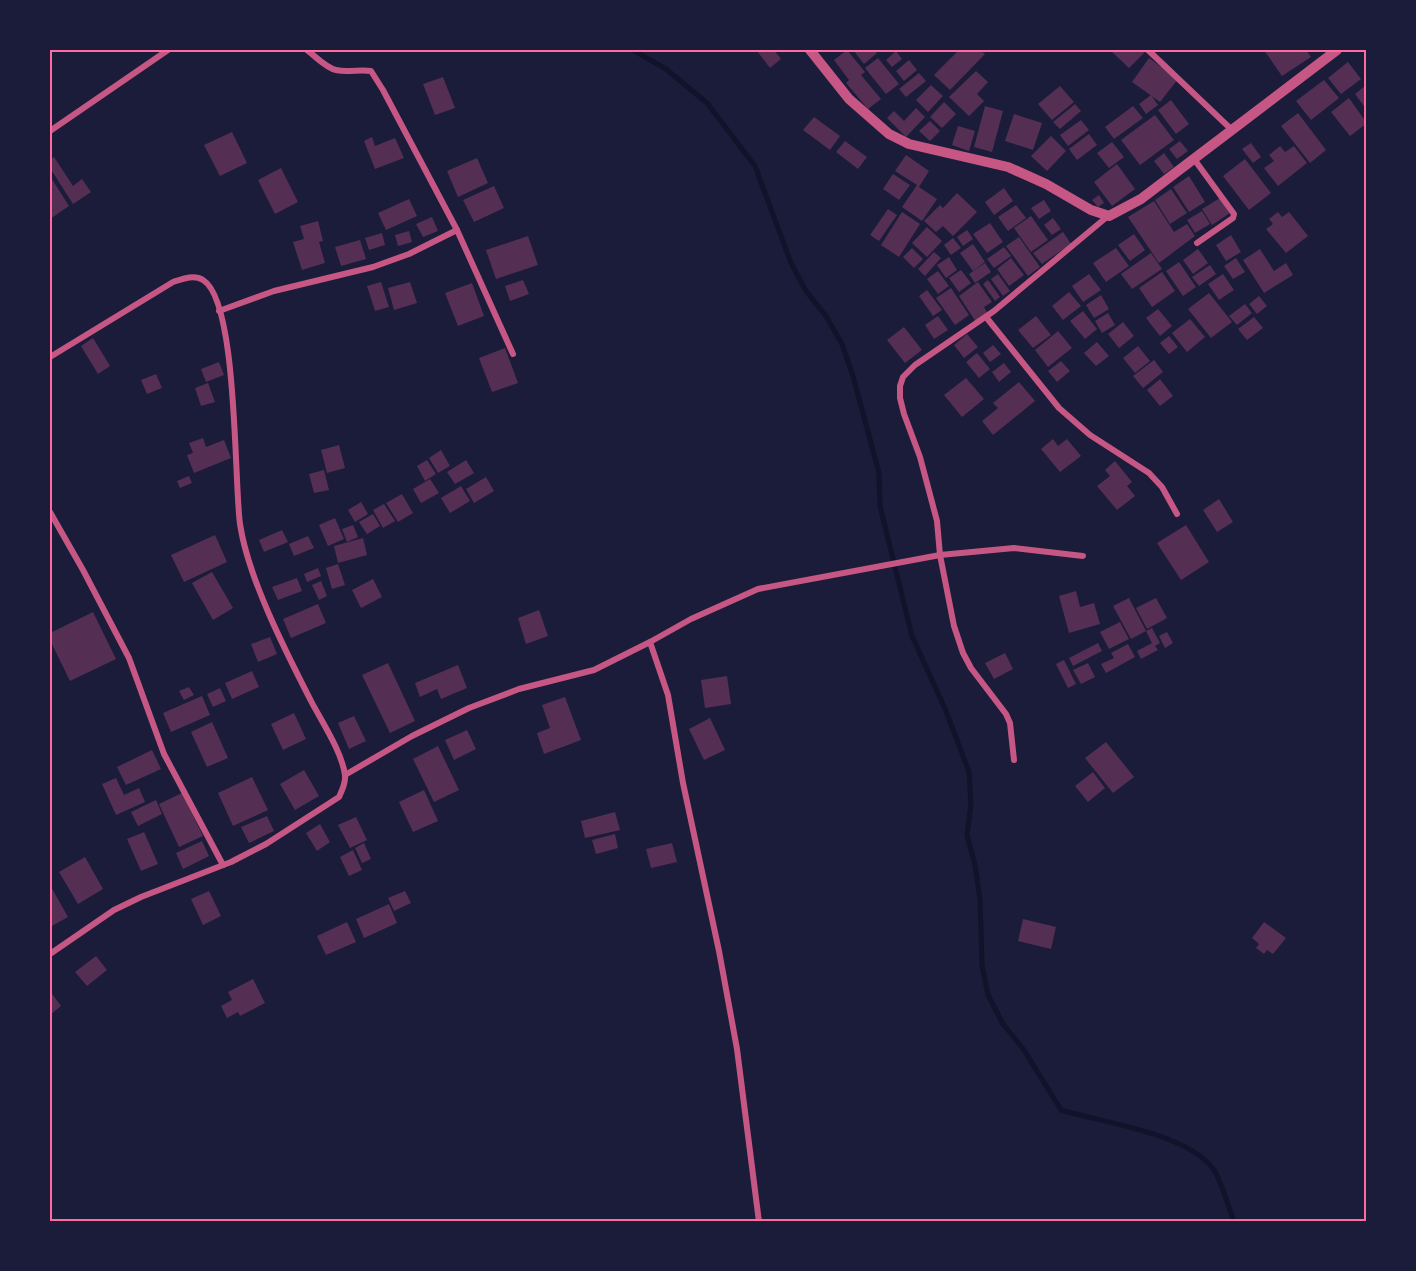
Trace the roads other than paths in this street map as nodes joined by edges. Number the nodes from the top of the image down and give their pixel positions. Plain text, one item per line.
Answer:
1 (168, 50) edge
2 (307, 50) edge
3 (810, 50) edge
4 (1148, 50) edge
5 (1337, 50) edge
6 (1232, 130) junction
7 (50, 131) edge
8 (1194, 159) junction
9 (1109, 216) junction
10 (457, 230) junction
11 (1197, 243) dead end
12 (219, 311) junction
13 (986, 317) junction
14 (513, 354) dead end
15 (50, 357) edge
16 (50, 512) edge
17 (1178, 514) dead end
18 (940, 555) junction
19 (1083, 556) dead end
20 (650, 642) junction
21 (1014, 760) dead end
22 (345, 775) junction
23 (223, 865) junction
24 (50, 954) edge
25 (759, 1221) edge

1 - 7 street
2 - 10 street
3 - 9 street
4 - 6 street
5 - 6 street
6 - 8 street
8 - 9 street
8 - 11 street
9 - 13 street
10 - 12 street
10 - 14 street
12 - 15 street
12 - 22 street
13 - 17 street
13 - 18 street
16 - 23 street
18 - 19 street
18 - 20 street
18 - 21 street
20 - 22 street
20 - 25 street
22 - 23 street
23 - 24 street

